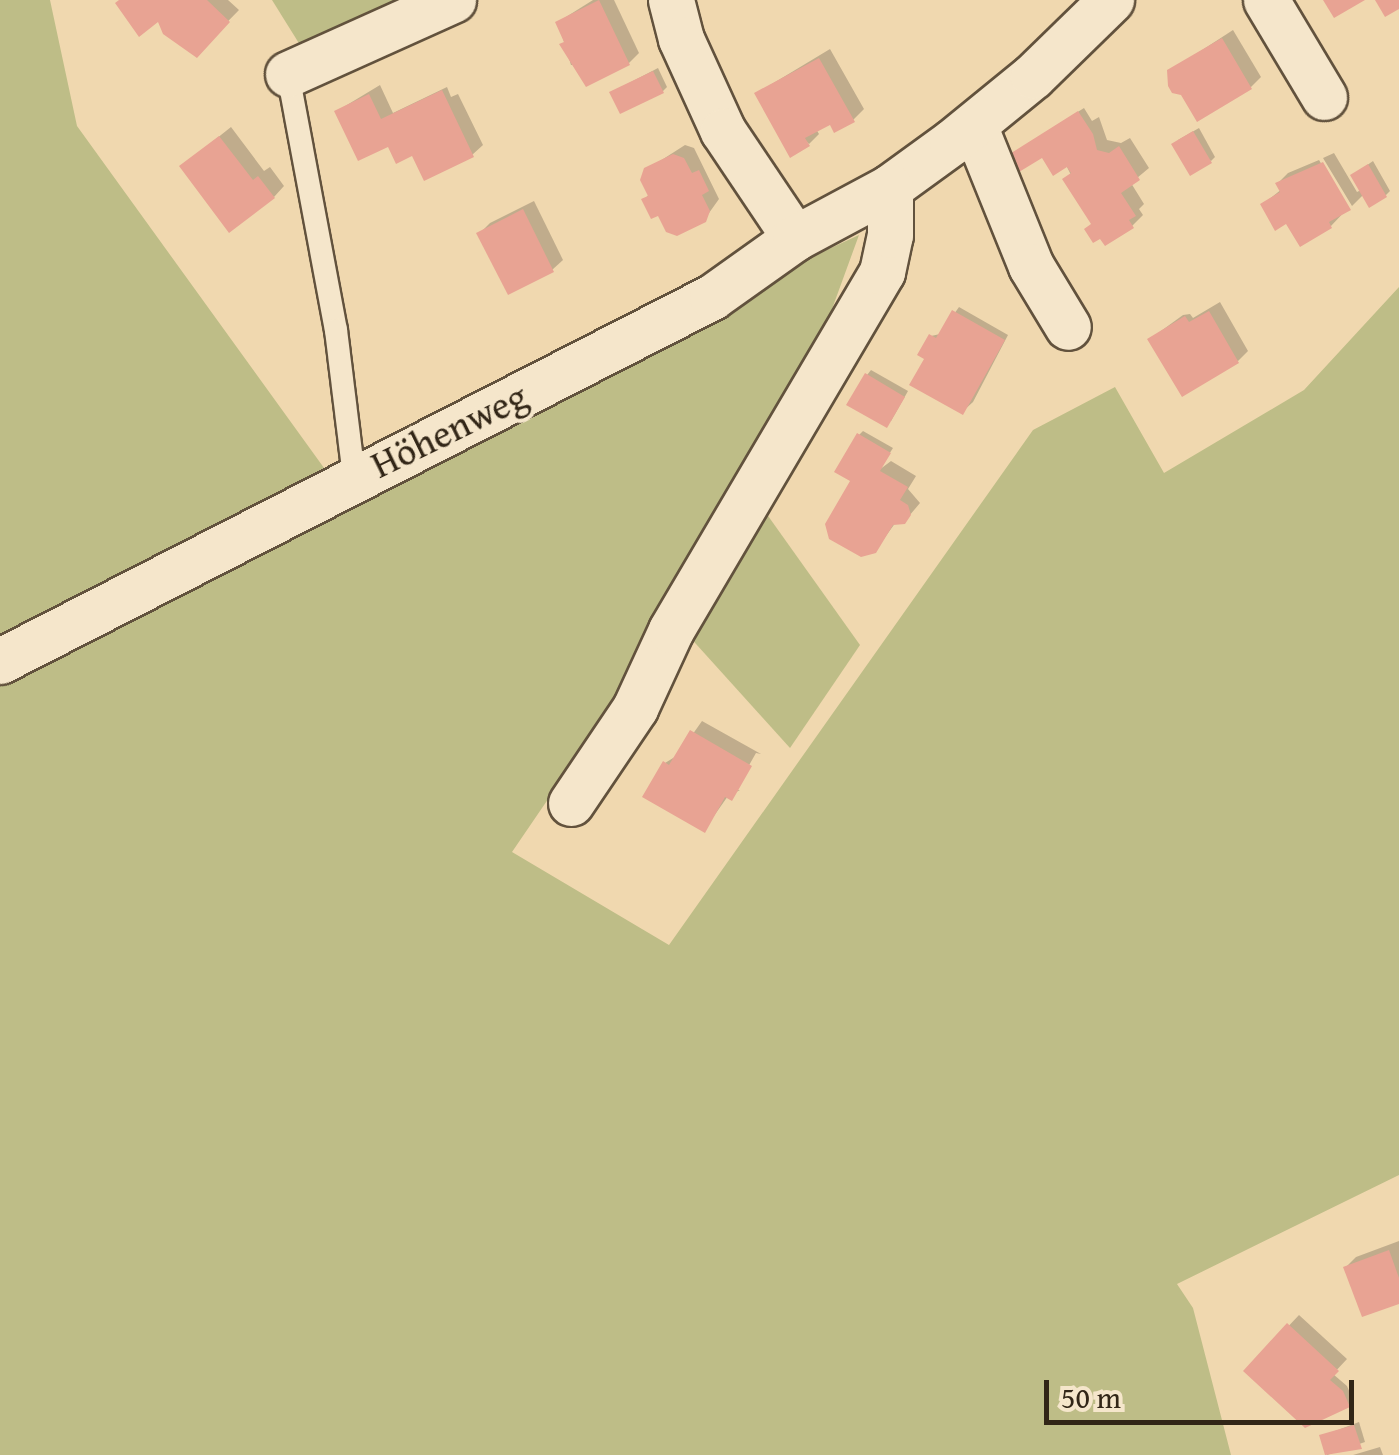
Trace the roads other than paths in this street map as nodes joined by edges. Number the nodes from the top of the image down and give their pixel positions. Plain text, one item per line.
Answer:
1 (453, 0) edge
2 (670, 0) edge
3 (1111, 0) edge
4 (1266, 0) edge
5 (288, 74) joint
6 (1324, 97) dead end
7 (974, 125) junction
8 (890, 187) junction
9 (795, 238) junction
10 (1068, 327) dead end
11 (354, 477) junction
12 (0, 662) edge
13 (571, 803) dead end

1 - 5 street
2 - 9 street
3 - 7 street, Höhenweg
4 - 6 street
5 - 11 lane
7 - 8 street, Höhenweg
7 - 10 street
8 - 9 street, Höhenweg
8 - 13 street
9 - 11 street, Höhenweg
11 - 12 street, Höhenweg

